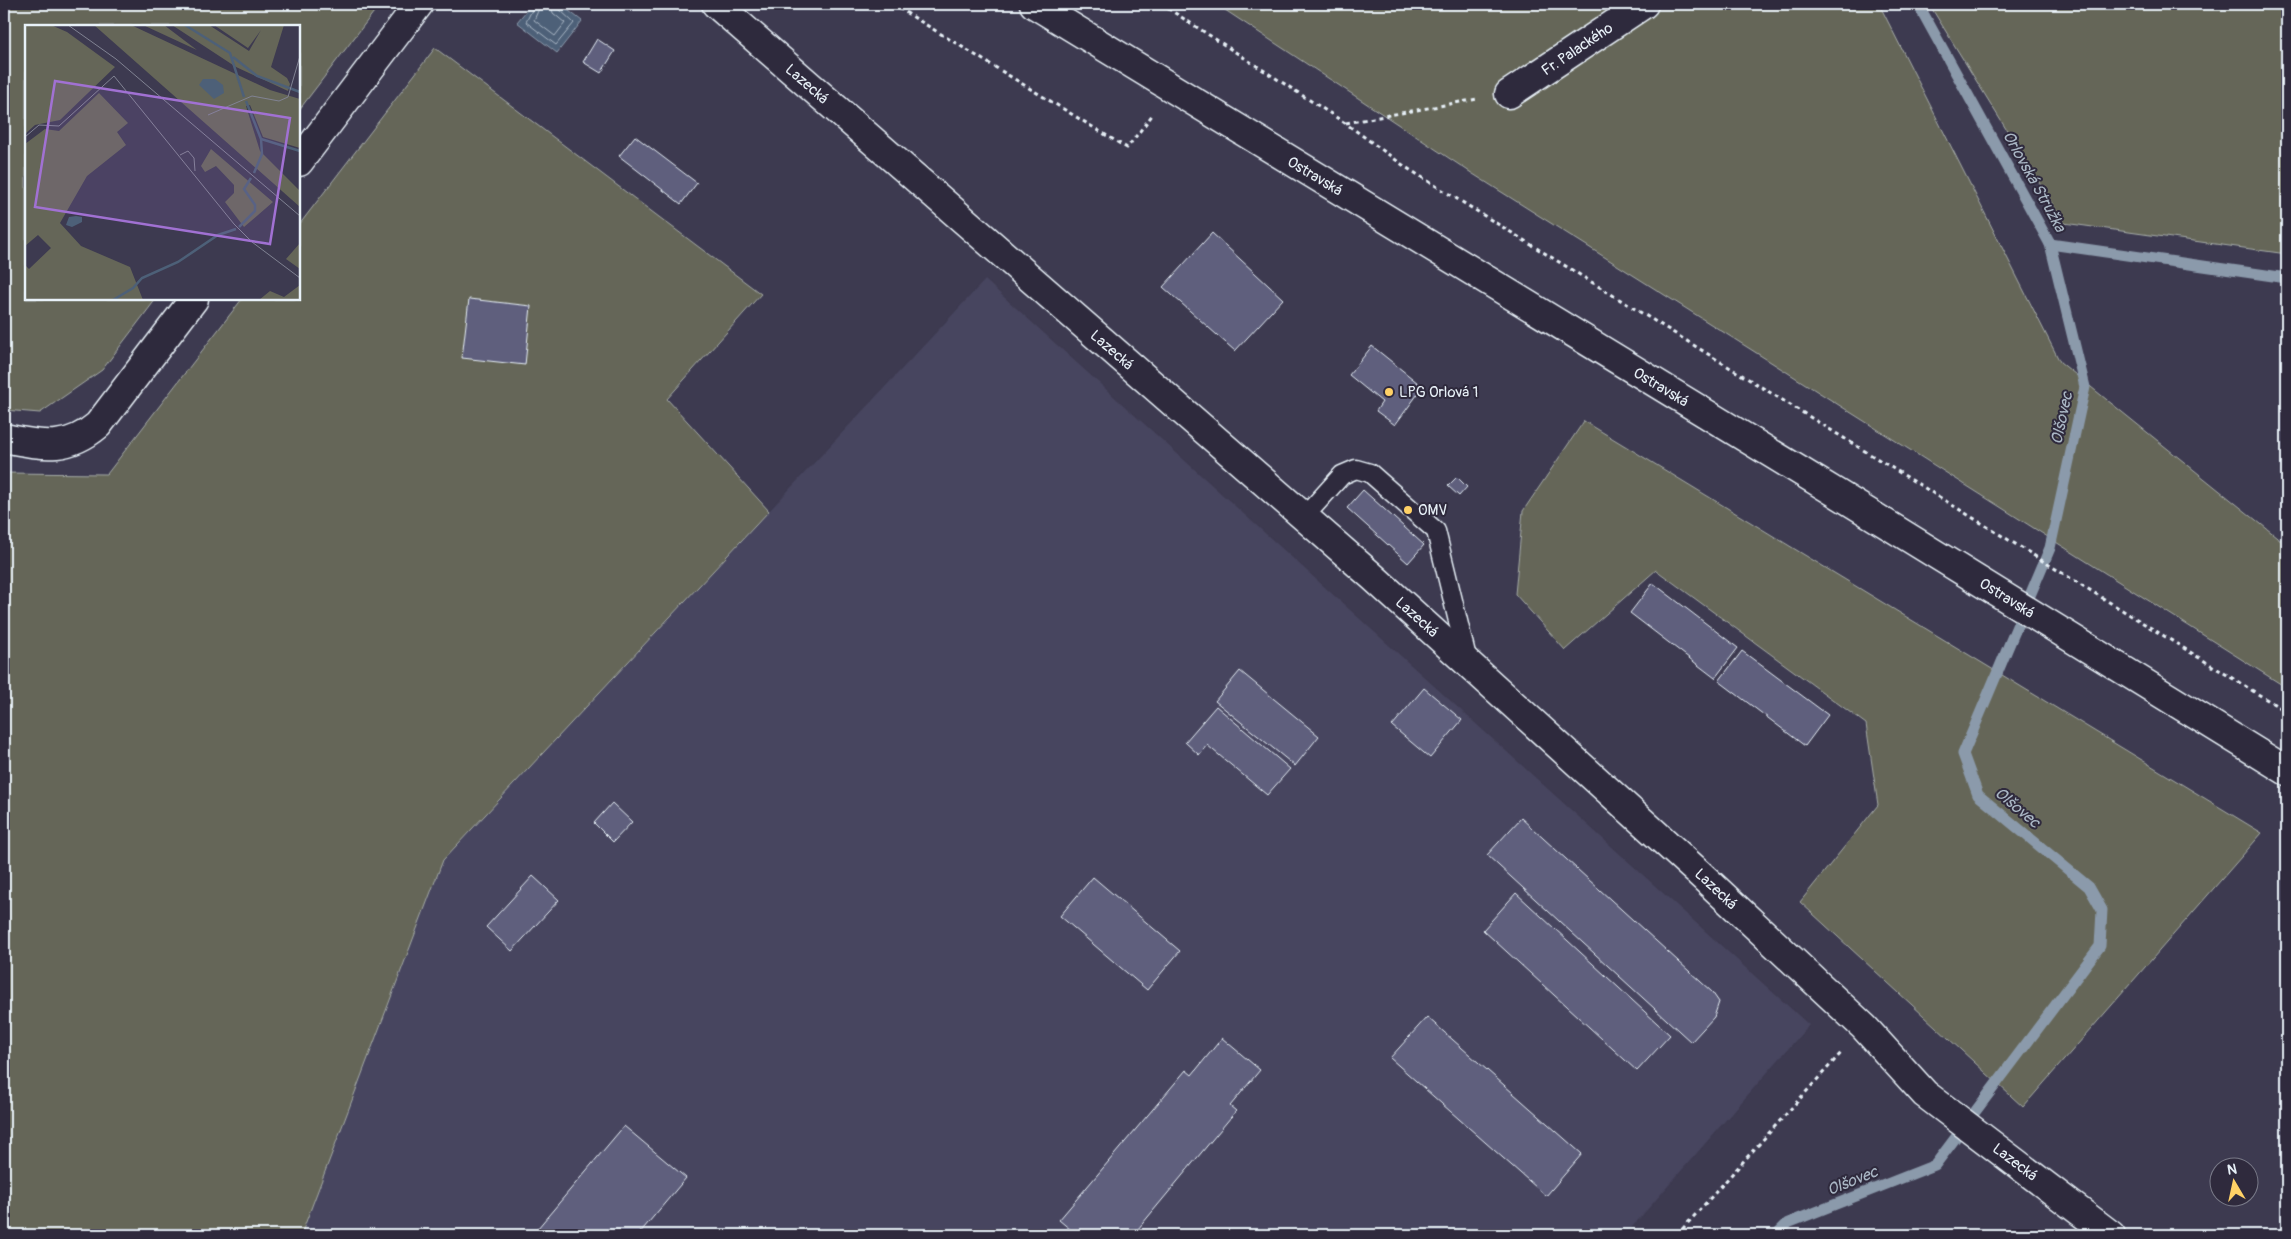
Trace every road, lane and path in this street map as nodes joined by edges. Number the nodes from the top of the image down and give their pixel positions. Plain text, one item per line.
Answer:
1 (419, 4) edge
2 (716, 4) edge
3 (892, 4) edge
4 (1034, 4) edge
5 (1161, 4) edge
6 (1644, 4) edge
7 (1172, 88) junction
8 (1509, 94) joint
9 (1345, 123) junction
10 (300, 161) edge
11 (193, 300) edge
12 (4, 438) edge
13 (1304, 517) junction
14 (1468, 663) junction
15 (2287, 712) edge
16 (2287, 771) edge
17 (1864, 1028) junction
18 (1677, 1235) edge
19 (2111, 1235) edge

1 - 10 street
2 - 13 street, Lazecká
3 - 7 path
4 - 7 street, Ostravská
5 - 9 path
6 - 8 street, Fr. Palackého
7 - 16 street, Ostravská
8 - 9 path
9 - 15 path
11 - 12 street
13 - 14 street, Lazecká
13 - 14 lane
14 - 17 street, Lazecká
17 - 18 path
17 - 19 street, Lazecká

